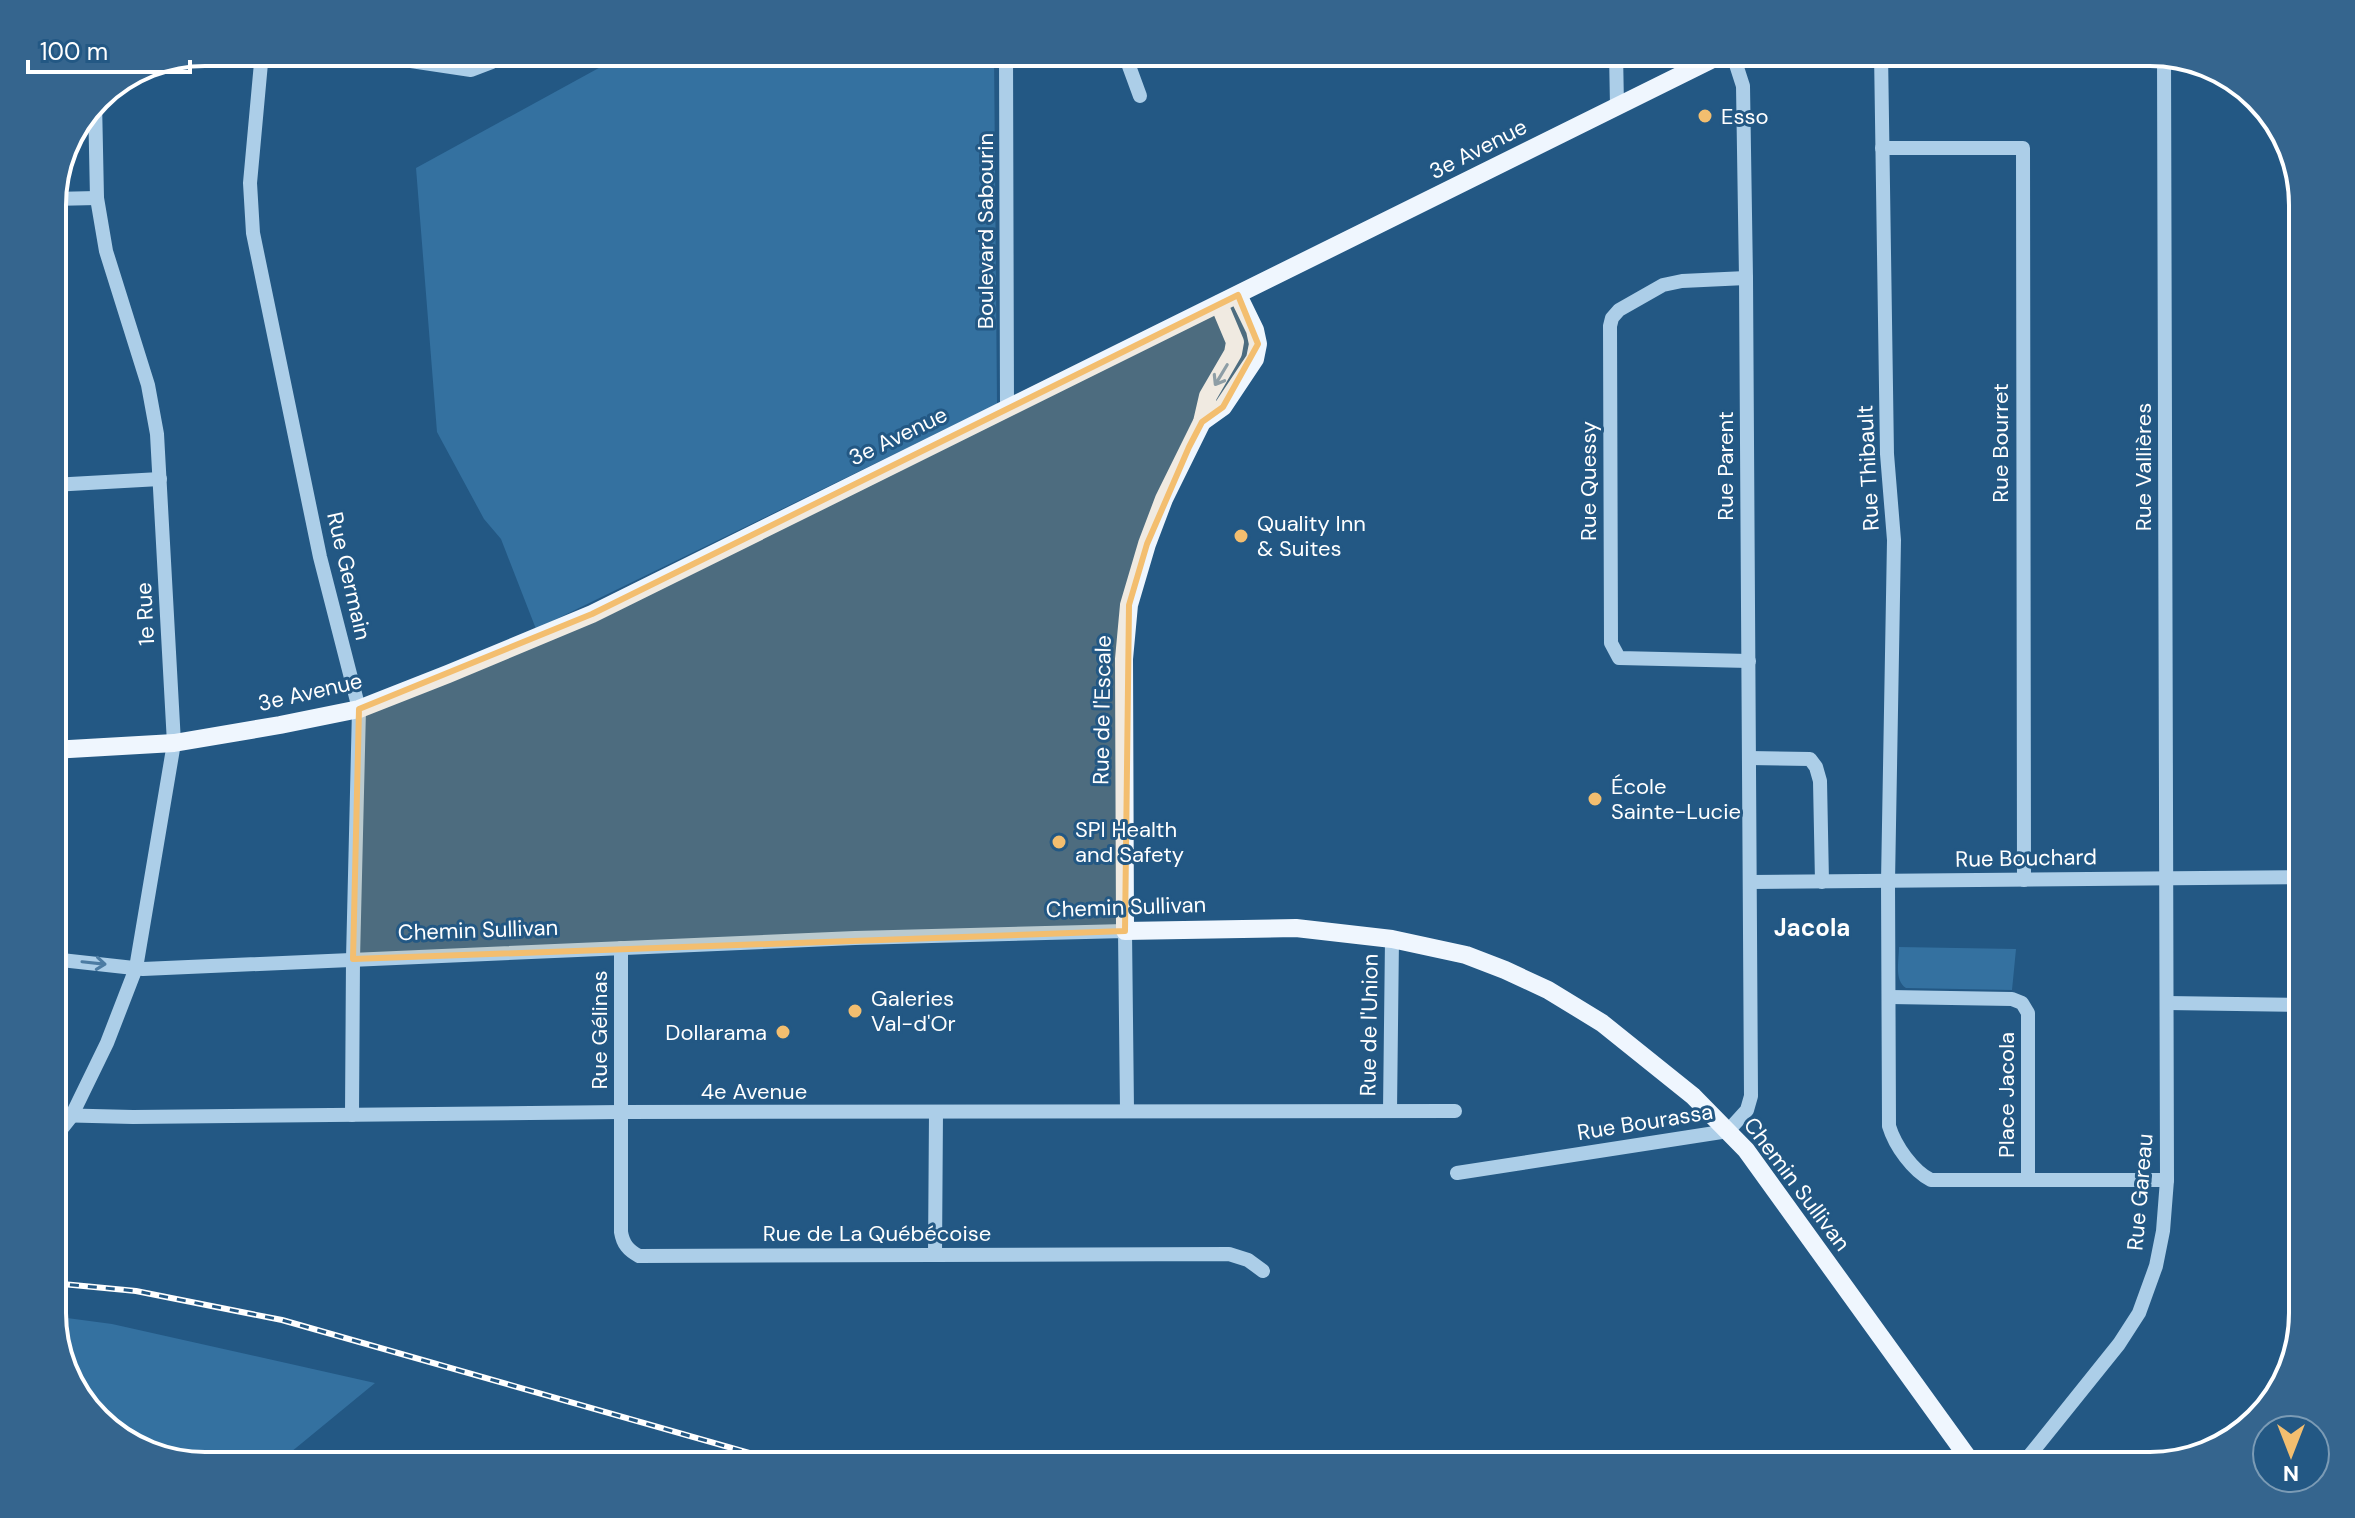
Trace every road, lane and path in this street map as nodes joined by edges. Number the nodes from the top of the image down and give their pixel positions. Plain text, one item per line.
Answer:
1 (261, 66) edge
2 (444, 66) edge
3 (482, 66) edge
4 (1006, 66) edge
5 (1129, 66) edge
6 (1616, 66) edge
7 (1701, 66) edge
8 (1735, 66) edge
9 (1881, 66) edge
10 (2164, 68) edge
11 (1140, 96) dead end
12 (1617, 106) junction
13 (95, 120) edge
14 (1882, 148) junction
15 (97, 198) junction
16 (66, 199) edge
17 (1746, 278) junction
18 (1238, 295) junction
19 (1219, 304) junction
20 (1007, 409) junction
21 (1202, 422) junction
22 (160, 479) junction
23 (66, 484) edge
24 (1749, 661) junction
25 (359, 709) junction
26 (174, 743) junction
27 (66, 749) edge
28 (1749, 758) junction
29 (2166, 877) junction
30 (2289, 877) edge
31 (2024, 880) junction
32 (1750, 882) junction
33 (1822, 882) junction
34 (1888, 882) junction
35 (1125, 931) junction
36 (1392, 939) junction
37 (621, 948) junction
38 (353, 959) junction
39 (66, 960) edge
40 (136, 968) junction
41 (1890, 997) junction
42 (2167, 1003) junction
43 (2289, 1005) edge
44 (1127, 1110) junction
45 (1390, 1111) junction
46 (1455, 1111) dead end
47 (621, 1112) junction
48 (936, 1112) junction
49 (352, 1115) junction
50 (66, 1116) edge
51 (71, 1117) junction
52 (66, 1123) edge
53 (1728, 1131) junction
54 (1457, 1173) dead end
55 (2028, 1179) junction
56 (2167, 1180) junction
57 (935, 1254) junction
58 (1263, 1271) dead end
59 (1964, 1452) edge
60 (2032, 1452) edge

1 - 25 street, Rue Germain
2 - 3 street
4 - 20 street, Boulevard Sabourin
5 - 11 street
6 - 12 street
7 - 12 main road, 3e Avenue
8 - 17 street, Rue Parent
9 - 14 street, Rue Thibault
10 - 29 street, Rue Vallières
12 - 18 main road, 3e Avenue
13 - 15 street, 1e Rue
14 - 31 street, Rue Bourret
14 - 34 street, Rue Thibault
15 - 16 street
15 - 22 street, 1e Rue
17 - 24 street, Rue Parent
17 - 24 street, Rue Quessy
18 - 19 main road, 3e Avenue
18 - 21 main road, Rue de l'Escale
19 - 20 main road, 3e Avenue
19 -> 21 main road, Rue de l'Escale
20 - 25 main road, 3e Avenue
21 - 35 main road, Rue de l'Escale
22 - 23 street
22 - 26 street, 1e Rue
24 - 28 street, Rue Parent
25 - 26 main road, 3e Avenue
25 - 38 street, Rue Germain
26 - 27 main road, 3e Avenue
26 - 40 street, 1e Rue
28 - 32 street, Rue Parent
28 - 33 street
29 - 30 street, Rue Bouchard
29 - 31 street, Rue Bouchard
29 - 42 street, Rue Gareau
31 - 34 street, Rue Bouchard
32 - 33 street, Rue Bouchard
32 - 53 street, Rue Bourassa
33 - 34 street, Rue Bouchard
34 - 41 street, Place Jacola
35 - 36 main road, Chemin Sullivan
35 - 37 street, Chemin Sullivan
35 - 44 street, Rue de l'Escale
36 - 45 street, Rue de l'Union
36 - 53 main road, Chemin Sullivan
37 - 38 street, Chemin Sullivan
37 - 47 street, Rue Gélinas
38 - 40 street, Chemin Sullivan
38 - 49 street, Rue Germain
39 -> 40 street, Chemin Sullivan
40 - 51 street, 1e Rue
41 - 55 street, Place Jacola
41 - 55 street, Place Jacola
42 - 43 street
42 - 56 street, Rue Gareau
44 - 45 street, 4e Avenue
44 - 48 street, 4e Avenue
45 - 46 street, 4e Avenue
47 - 48 street, 4e Avenue
47 - 49 street, 4e Avenue
47 - 57 street, Rue de La Québécoise
48 - 57 street
49 - 51 street, 4e Avenue
50 - 51 street, 4e Avenue
51 - 52 street, 1e Rue
53 - 54 street, Rue Bourassa
53 - 59 main road, Chemin Sullivan
55 - 56 street, Place Jacola
56 - 60 street, Rue Gareau
57 - 58 street, Rue de La Québécoise

